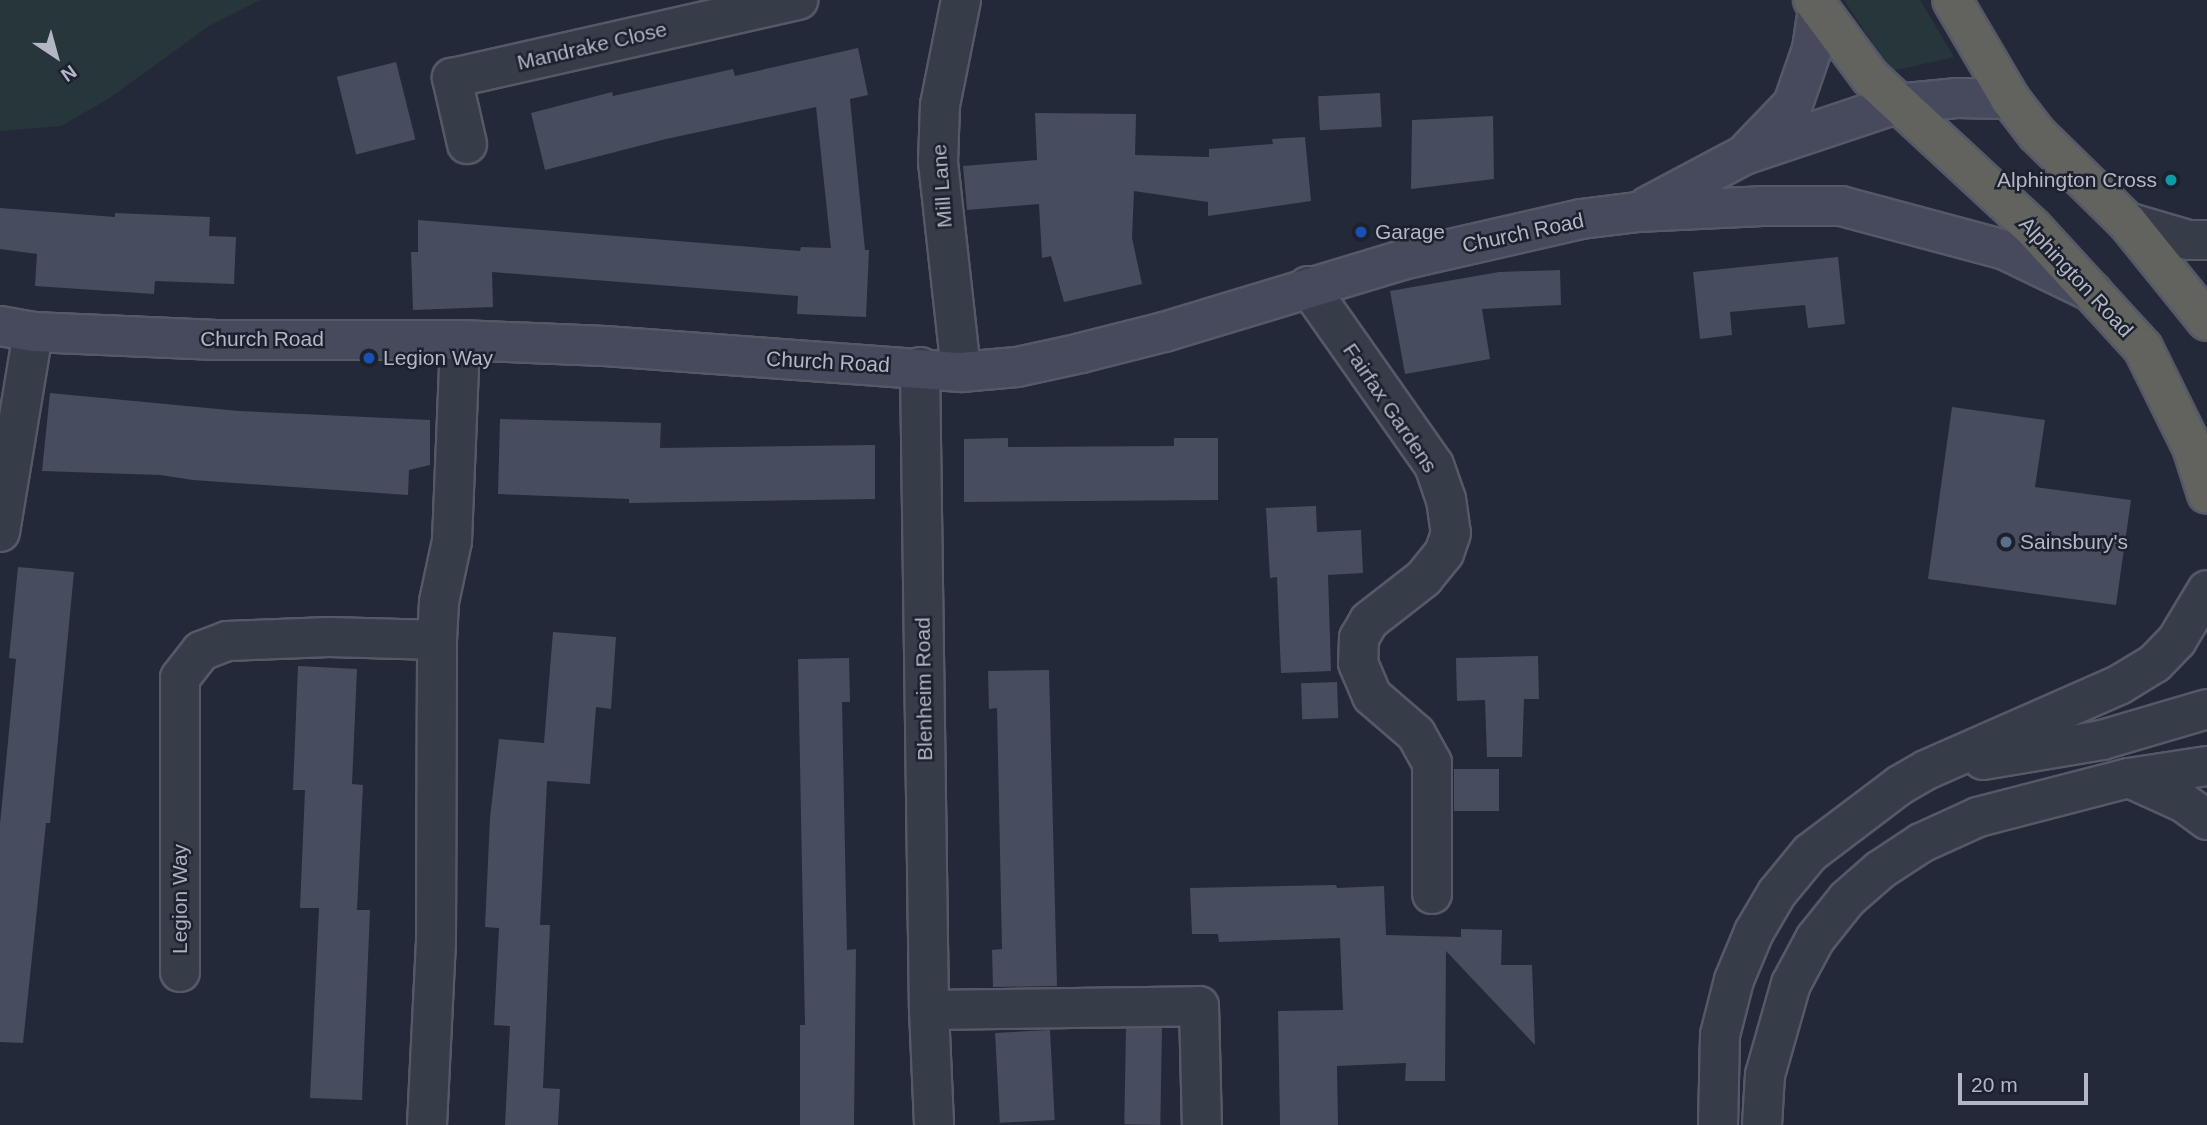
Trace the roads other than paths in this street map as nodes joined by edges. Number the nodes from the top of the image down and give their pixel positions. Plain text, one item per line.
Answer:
1 (798, 0) edge
2 (961, 0) edge
3 (1952, 0) edge
4 (1815, 5) edge
5 (2010, 99) junction
6 (1896, 104) junction
7 (467, 144) dead end
8 (1744, 155) junction
9 (1637, 212) junction
10 (2127, 222) junction
11 (2207, 240) edge
12 (1308, 286) junction
13 (2097, 295) junction
14 (2207, 321) edge
15 (17, 329) edge
16 (460, 340) junction
17 (920, 367) junction
18 (961, 372) junction
19 (2207, 494) edge
20 (0, 532) edge
21 (2207, 590) edge
22 (437, 640) junction
23 (2207, 709) edge
24 (2207, 766) edge
25 (1926, 770) junction
26 (2129, 778) junction
27 (2207, 820) edge
28 (1432, 894) dead end
29 (180, 972) dead end
30 (929, 1010) junction
31 (427, 1125) edge
32 (934, 1125) edge
33 (1202, 1125) edge
34 (1718, 1125) edge
35 (1762, 1125) edge

1 - 7 street, Mandrake Close
2 - 18 street, Mill Lane
3 - 5 highway
4 - 6 highway, Alphington Road
4 - 8 main road
5 - 6 main road, Church Road
5 - 10 highway
6 - 8 main road, Church Road
6 - 13 highway, Alphington Road
8 - 9 main road, Church Road
9 - 12 main road, Church Road
9 - 13 main road, Church Road
10 - 11 street
10 - 14 highway
12 - 18 main road, Church Road
12 - 28 street, Fairfax Gardens
13 - 19 highway, Alphington Road
15 - 16 main road, Church Road
15 - 20 street
16 - 17 main road, Church Road
16 - 22 street
17 - 18 main road, Church Road
17 - 30 street, Blenheim Road
21 - 25 street
22 - 29 street, Legion Way
22 - 31 street
23 - 25 street
24 - 26 street
25 - 34 street
26 - 27 street
26 - 35 street
30 - 32 street, Blenheim Road
30 - 33 street

